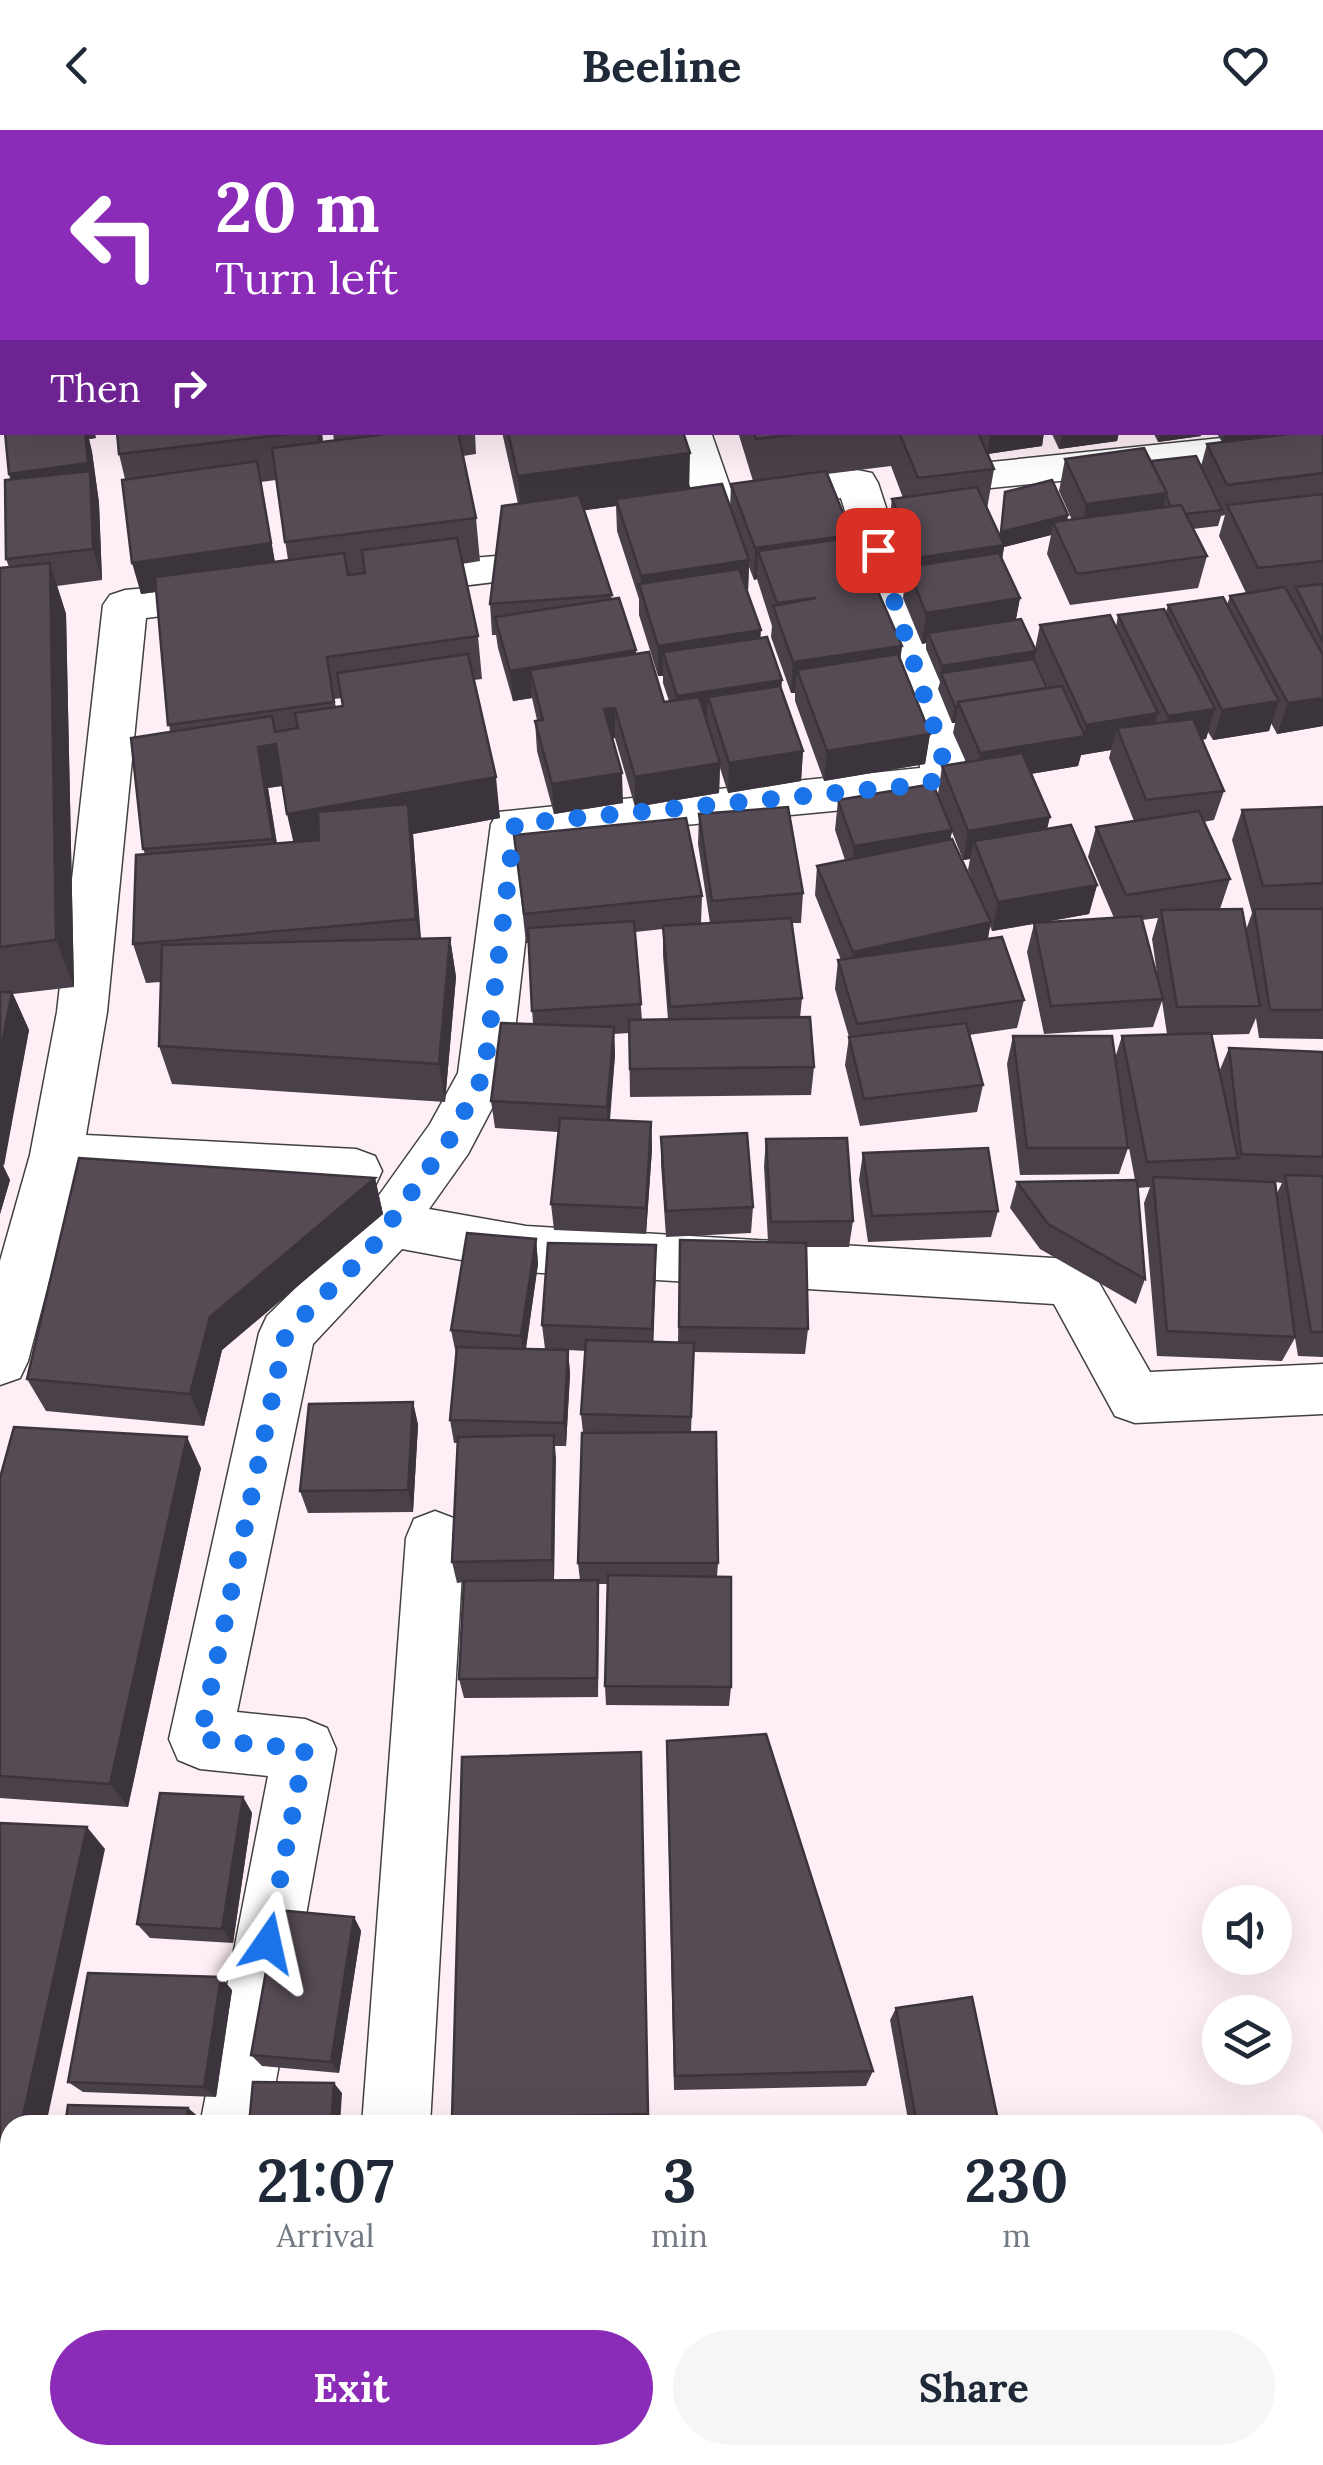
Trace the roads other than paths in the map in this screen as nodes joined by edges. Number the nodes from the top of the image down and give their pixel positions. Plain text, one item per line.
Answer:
1 (691, 435) edge
2 (1323, 442) edge
3 (981, 476) edge
4 (714, 501) junction
5 (656, 508) edge
6 (496, 570) edge
7 (340, 585) edge
8 (281, 590) edge
9 (56, 1155) junction
10 (356, 1171) dead end
11 (389, 1224) junction
12 (0, 1361) edge
13 (1323, 1389) edge
14 (435, 1538) dead end
15 (236, 2115) edge
16 (397, 2115) edge

1 - 4 street
2 - 3 street
4 - 5 street
4 - 11 street
6 - 7 street
8 - 9 street
9 - 10 street
9 - 12 street
11 - 13 street
11 - 15 street
14 - 16 street

